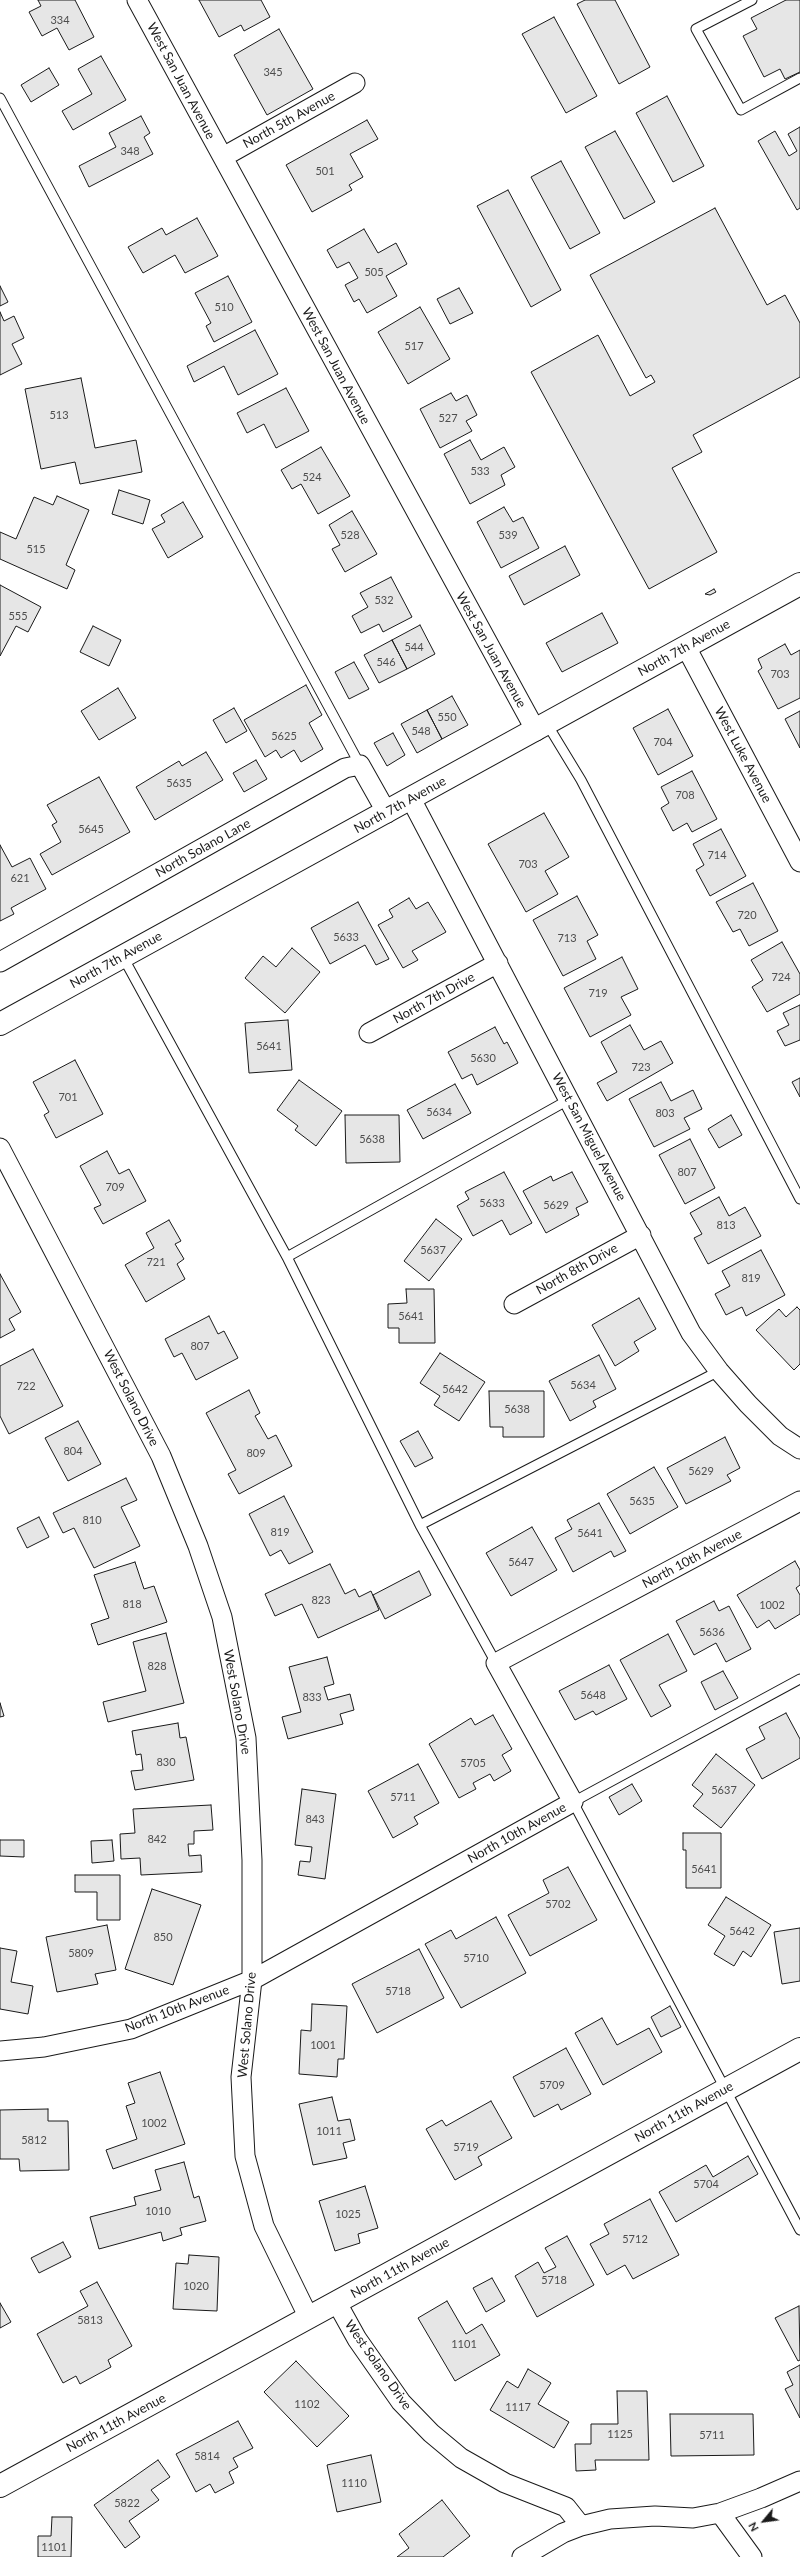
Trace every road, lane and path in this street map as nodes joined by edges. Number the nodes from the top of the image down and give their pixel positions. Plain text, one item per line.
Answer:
1 (137, 0) edge
2 (752, 0) edge
3 (800, 78) edge
4 (355, 83) dead end
5 (0, 98) edge
6 (223, 157) junction
7 (800, 584) edge
8 (686, 647) junction
9 (541, 727) junction
10 (360, 765) junction
11 (411, 799) junction
12 (387, 813) junction
13 (800, 862) edge
14 (123, 957) junction
15 (0, 962) edge
16 (498, 963) junction
17 (0, 1024) edge
18 (369, 1033) dead end
19 (570, 1099) junction
20 (0, 1148) edge
21 (800, 1199) edge
22 (641, 1235) junction
23 (287, 1257) junction
24 (514, 1304) dead end
25 (719, 1371) junction
26 (800, 1450) edge
27 (800, 1501) edge
28 (420, 1525) junction
29 (496, 1663) junction
30 (800, 1680) edge
31 (573, 1802) junction
32 (252, 1980) junction
33 (800, 2048) edge
34 (0, 2050) edge
35 (727, 2089) junction
36 (800, 2230) edge
37 (337, 2303) junction
38 (309, 2318) junction
39 (800, 2481) edge
40 (0, 2486) edge
41 (720, 2513) junction
42 (581, 2526) junction
43 (522, 2557) edge
44 (752, 2557) edge

1 - 6 street, West San Juan Avenue
2 - 3 lane
4 - 6 street, North 5th Avenue
5 - 10 lane
6 - 9 street, West San Juan Avenue
7 - 8 street, North 7th Avenue
8 - 9 street, North 7th Avenue
8 - 13 street, West Luke Avenue
9 - 11 street, North 7th Avenue
9 - 21 lane
10 - 12 street
10 - 15 street, North Solano Lane
11 - 12 street, North 7th Avenue
11 - 16 street, West San Miguel Avenue
12 - 14 street, North 7th Avenue
14 - 17 street, North 7th Avenue
14 - 23 lane
16 - 18 street, North 7th Drive
16 - 19 street, West San Miguel Avenue
19 - 22 street, West San Miguel Avenue
19 - 23 lane
20 - 32 street, West Solano Drive
22 - 24 street, North 8th Drive
22 - 25 street, West San Miguel Avenue
23 - 28 lane
25 - 26 street, West San Miguel Avenue
25 - 28 lane
27 - 29 street, North 10th Avenue
28 - 29 lane
29 - 31 street, North 10th Avenue
30 - 31 lane
31 - 32 street, North 10th Avenue
31 - 35 lane
32 - 34 street, North 10th Avenue
32 - 38 street, West Solano Drive
33 - 35 street, North 11th Avenue
35 - 36 lane
35 - 37 street, North 11th Avenue
37 - 38 street, North 11th Avenue
37 - 42 street, West Solano Drive
38 - 40 street, North 11th Avenue
39 - 41 street
41 - 42 street
41 - 44 street
42 - 43 street

